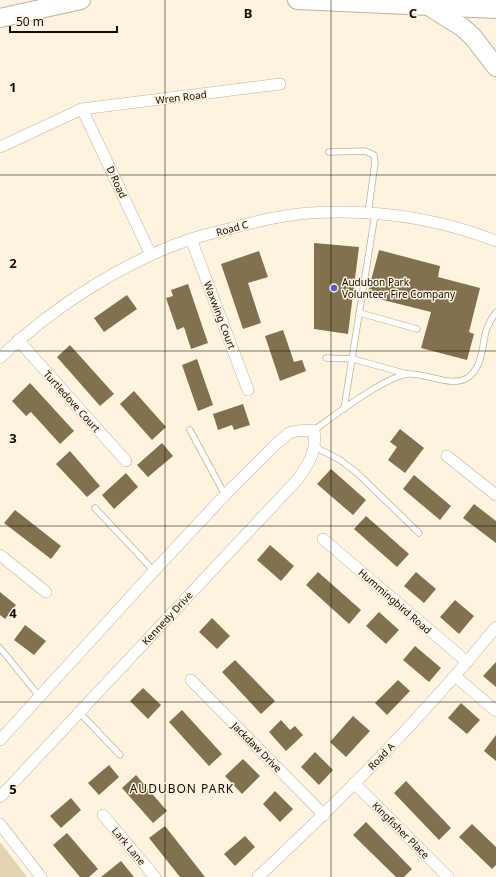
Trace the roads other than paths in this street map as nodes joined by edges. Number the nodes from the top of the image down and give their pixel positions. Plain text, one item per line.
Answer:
1 (81, 0) edge
2 (297, 0) edge
3 (427, 6) junction
4 (496, 9) edge
5 (0, 18) edge
6 (496, 67) edge
7 (280, 84) dead end
8 (82, 109) junction
9 (0, 147) edge
10 (329, 152) dead end
11 (372, 214) junction
12 (191, 239) junction
13 (496, 241) edge
14 (151, 255) junction
15 (496, 312) edge
16 (360, 313) junction
17 (417, 329) dead end
18 (18, 340) junction
19 (0, 358) edge
20 (326, 358) dead end
21 (353, 359) junction
22 (408, 374) junction
23 (248, 390) dead end
24 (344, 409) junction
25 (190, 430) dead end
26 (314, 430) junction
27 (315, 447) junction
28 (447, 456) dead end
29 (126, 461) dead end
30 (225, 495) junction
31 (496, 495) edge
32 (95, 508) dead end
33 (419, 533) dead end
34 (323, 539) dead end
35 (0, 556) edge
36 (154, 571) junction
37 (46, 592) dead end
38 (496, 627) edge
39 (0, 648) edge
40 (467, 662) junction
41 (455, 676) junction
42 (191, 680) dead end
43 (39, 696) junction
44 (496, 711) edge
45 (79, 712) junction
46 (0, 740) edge
47 (120, 755) dead end
48 (354, 784) junction
49 (0, 796) edge
50 (102, 815) dead end
51 (324, 815) junction
52 (0, 824) edge
53 (41, 877) edge
54 (155, 877) edge
55 (258, 877) edge
56 (448, 877) edge

1 - 5 main road
2 - 3 main road
3 - 4 main road
3 - 6 main road
7 - 8 street, Wren Road
8 - 9 street, Wren Road
8 - 14 street, D Road
10 - 11 lane
11 - 12 street, Road C
11 - 13 street, Road C
11 - 16 lane
12 - 14 street, Road C
12 - 23 street, Waxwing Court
14 - 18 street, Road C
15 - 22 lane
16 - 17 lane
16 - 21 lane
18 - 19 street, Road C
18 - 29 street, Turtledove Court
20 - 21 lane
21 - 22 lane
21 - 24 lane
22 - 24 lane
24 - 26 lane
25 - 30 lane
26 - 27 street, Kennedy Drive
26 - 30 street
27 - 33 lane
27 - 45 street, Kennedy Drive
28 - 31 street
30 - 36 street
32 - 36 lane
34 - 40 street, Hummingbird Road
35 - 37 street
36 - 43 street
38 - 40 street, Road A
39 - 43 lane
40 - 41 street, Road A
41 - 44 street
41 - 48 street, Road A
42 - 51 street, Jackdaw Drive
43 - 46 street
45 - 47 lane
45 - 49 street, Kennedy Drive
48 - 51 street, Road A
48 - 56 street, Kingfisher Place
50 - 54 street, Lark Lane
51 - 55 street, Road A
52 - 53 street

